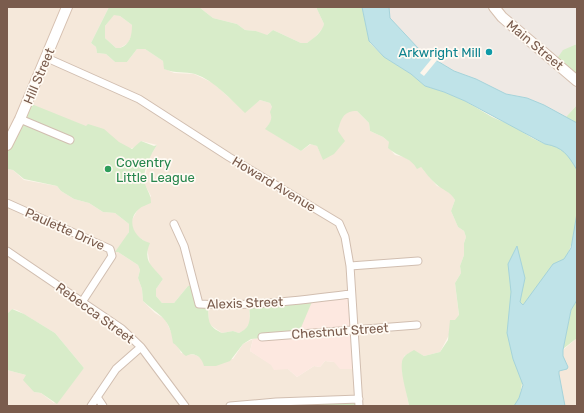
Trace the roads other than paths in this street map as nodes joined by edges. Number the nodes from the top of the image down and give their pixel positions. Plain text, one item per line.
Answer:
1 (67, 7) edge
2 (494, 7) edge
3 (47, 58) junction
4 (577, 81) edge
5 (20, 119) junction
6 (70, 140) dead end
7 (7, 145) edge
8 (7, 203) edge
9 (174, 224) dead end
10 (7, 251) edge
11 (418, 261) dead end
12 (350, 266) junction
13 (351, 294) junction
14 (82, 302) junction
15 (417, 325) dead end
16 (354, 331) junction
17 (262, 337) dead end
18 (140, 347) junction
19 (97, 397) junction
20 (359, 403) edge
21 (91, 406) edge
22 (103, 406) edge
23 (185, 406) edge
24 (230, 406) edge

1 - 3 street, Hill Street
2 - 4 street, Main Street
3 - 5 street, Hill Street
3 - 12 street, Howard Avenue
5 - 6 street
5 - 7 street, Hill Street
8 - 14 street, Paulette Drive
9 - 13 street, Alexis Street
10 - 14 street, Rebecca Street
11 - 12 street
12 - 13 street, Howard Avenue
13 - 16 street, Howard Avenue
14 - 18 street, Rebecca Street
15 - 16 street, Chestnut Street
16 - 17 street, Chestnut Street
16 - 20 street, Howard Avenue
18 - 19 street
18 - 23 street, Rebecca Street
19 - 21 street
19 - 22 street
20 - 24 street

